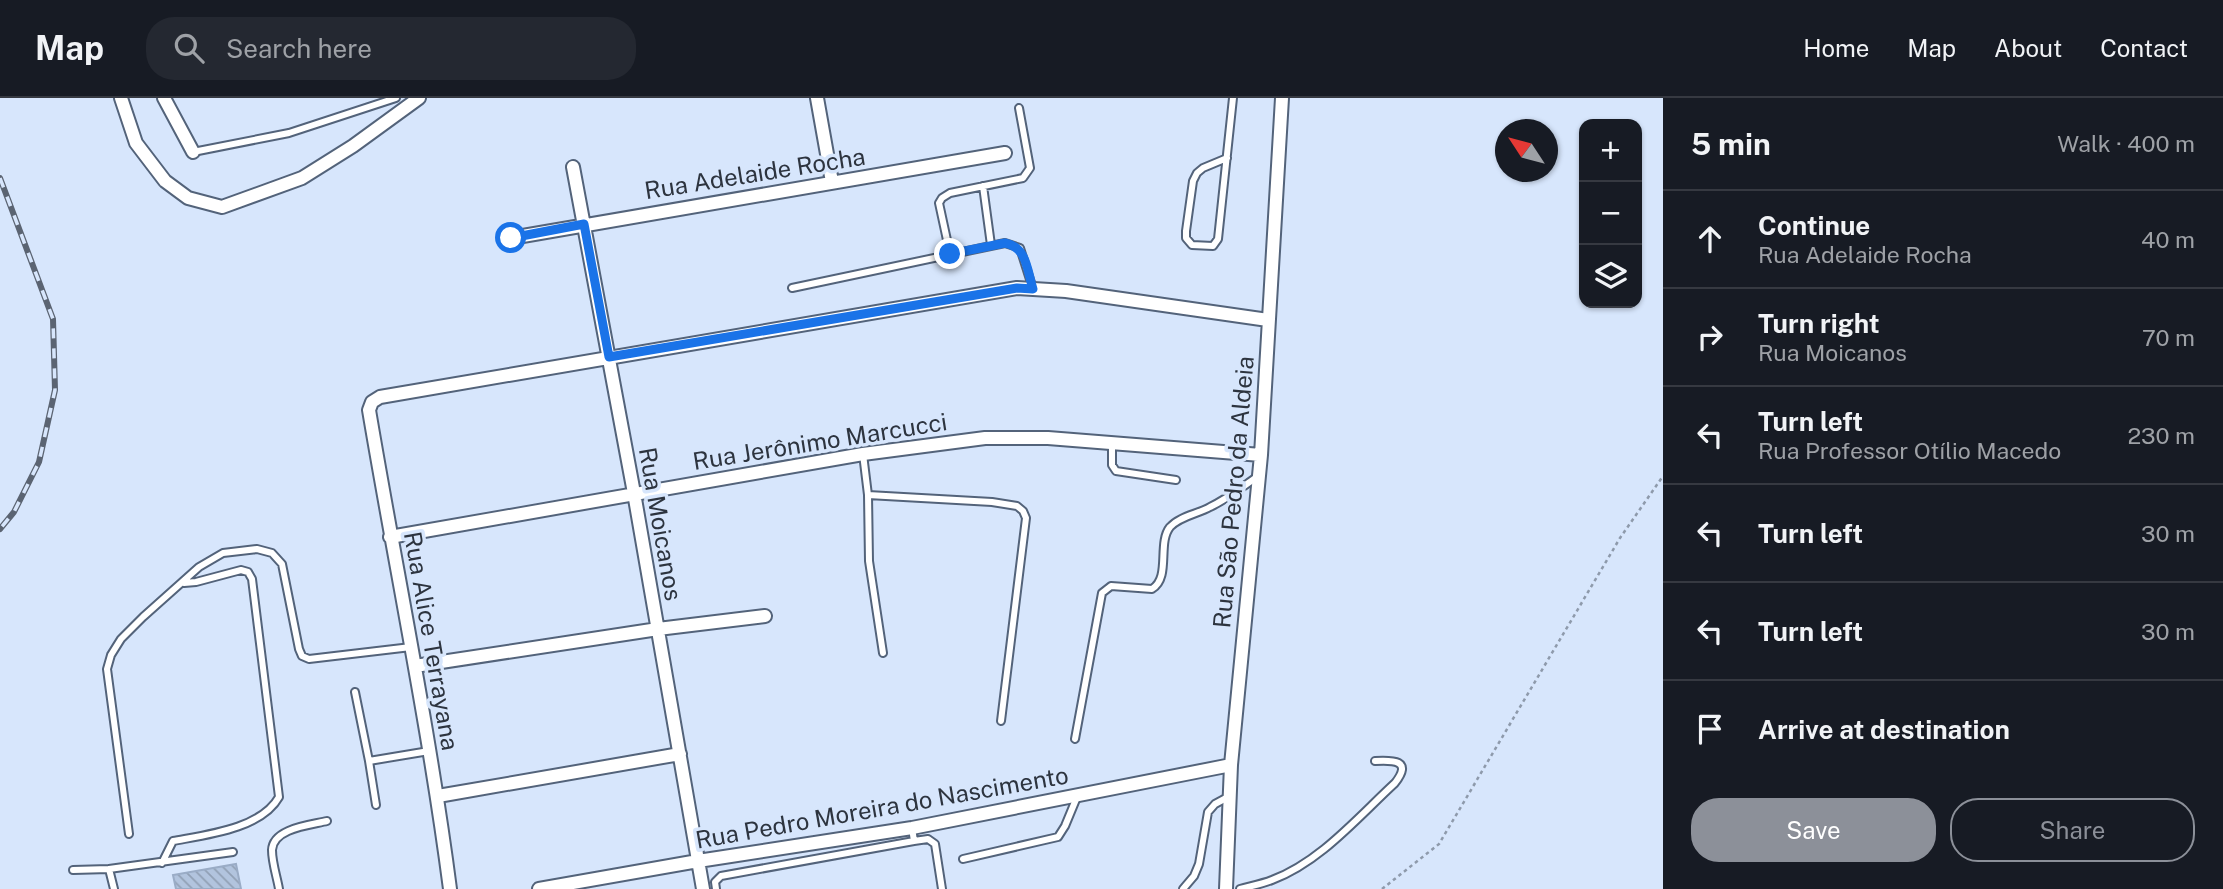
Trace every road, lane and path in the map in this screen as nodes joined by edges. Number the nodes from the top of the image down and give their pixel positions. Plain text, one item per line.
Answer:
1 (121, 98) edge
2 (164, 98) edge
3 (396, 98) edge
4 (419, 98) edge
5 (817, 98) edge
6 (1233, 98) edge
7 (1282, 98) edge
8 (1019, 108) dead end
9 (193, 152) joint
10 (1005, 153) dead end
11 (1227, 158) junction
12 (573, 167) dead end
13 (832, 182) junction
14 (983, 186) junction
15 (584, 224) junction
16 (511, 238) dead end
17 (991, 245) junction
18 (950, 254) junction
19 (792, 288) dead end
20 (1033, 289) junction
21 (1268, 320) junction
22 (609, 357) junction
23 (1112, 443) junction
24 (863, 454) junction
25 (1261, 455) junction
26 (1663, 475) edge
27 (1259, 476) junction
28 (1176, 480) dead end
29 (634, 493) junction
30 (868, 495) junction
31 (390, 537) junction
32 (184, 583) junction
33 (765, 616) dead end
34 (658, 629) junction
35 (411, 647) junction
36 (883, 653) dead end
37 (415, 666) junction
38 (355, 692) dead end
39 (1001, 721) dead end
40 (1076, 739) dead end
41 (430, 751) junction
42 (680, 754) junction
43 (369, 761) junction
44 (1375, 761) dead end
45 (1231, 765) junction
46 (1078, 795) junction
47 (438, 796) junction
48 (1230, 796) junction
49 (376, 804) dead end
50 (327, 821) dead end
51 (912, 828) junction
52 (128, 834) dead end
53 (914, 841) junction
54 (233, 852) dead end
55 (963, 859) dead end
56 (698, 861) junction
57 (162, 863) junction
58 (109, 869) junction
59 (73, 870) dead end
60 (114, 889) edge
61 (279, 889) edge
62 (450, 889) edge
63 (539, 889) edge
64 (703, 889) edge
65 (716, 889) edge
66 (942, 889) edge
67 (1183, 889) edge
68 (1226, 889) edge
69 (1240, 889) edge
70 (1382, 889) edge

1 - 4 street
2 - 9 street
3 - 9 lane
5 - 13 street
6 - 11 lane
7 - 21 street, Rua São Pedro da Aldeia
8 - 14 lane
10 - 13 street, Rua Adelaide Rocha
11 - 11 lane
12 - 15 street, Rua Moicanos
13 - 15 street, Rua Adelaide Rocha
14 - 17 lane
14 - 18 lane
15 - 16 street, Rua Adelaide Rocha
15 - 22 street, Rua Moicanos
17 - 18 lane
17 - 20 lane
18 - 19 lane
20 - 21 street
20 - 22 street
21 - 25 street, Rua São Pedro da Aldeia
22 - 29 street, Rua Moicanos
22 - 31 street, Rua Alice Terrayana
23 - 24 street, Rua Jerônimo Marcucci
23 - 25 street, Rua Jerônimo Marcucci
23 - 28 lane
24 - 29 street, Rua Jerônimo Marcucci
24 - 30 lane
25 - 27 street, Rua São Pedro da Aldeia
26 - 70 path
27 - 40 lane
27 - 45 street, Rua São Pedro da Aldeia
29 - 31 street, Rua Jerônimo Marcucci
29 - 34 street, Rua Moicanos
30 - 36 lane
30 - 39 lane
31 - 35 street, Rua Alice Terrayana
32 - 35 lane
32 - 52 lane
32 - 57 lane
33 - 34 street
34 - 37 street
34 - 42 street, Rua Moicanos
35 - 37 street, Rua Alice Terrayana
37 - 41 street, Rua Alice Terrayana
38 - 43 lane
41 - 43 lane
41 - 47 street, Rua Alice Terrayana
42 - 47 street
42 - 56 street, Rua Moicanos
43 - 49 lane
44 - 69 lane
45 - 46 street, Rua Pedro Moreira do Nascimento
45 - 48 street, Rua São Pedro da Aldeia
46 - 51 street, Rua Pedro Moreira do Nascimento
46 - 55 lane
47 - 62 street, Rua Alice Terrayana
48 - 67 lane
48 - 68 street, Rua São Pedro da Aldeia
50 - 61 lane
51 - 53 lane
51 - 56 street, Rua Pedro Moreira do Nascimento
53 - 65 lane
53 - 66 lane
54 - 57 lane
56 - 63 street, Rua Pedro Moreira do Nascimento
56 - 64 street, Rua Moicanos
57 - 58 lane
58 - 59 lane
58 - 60 lane

